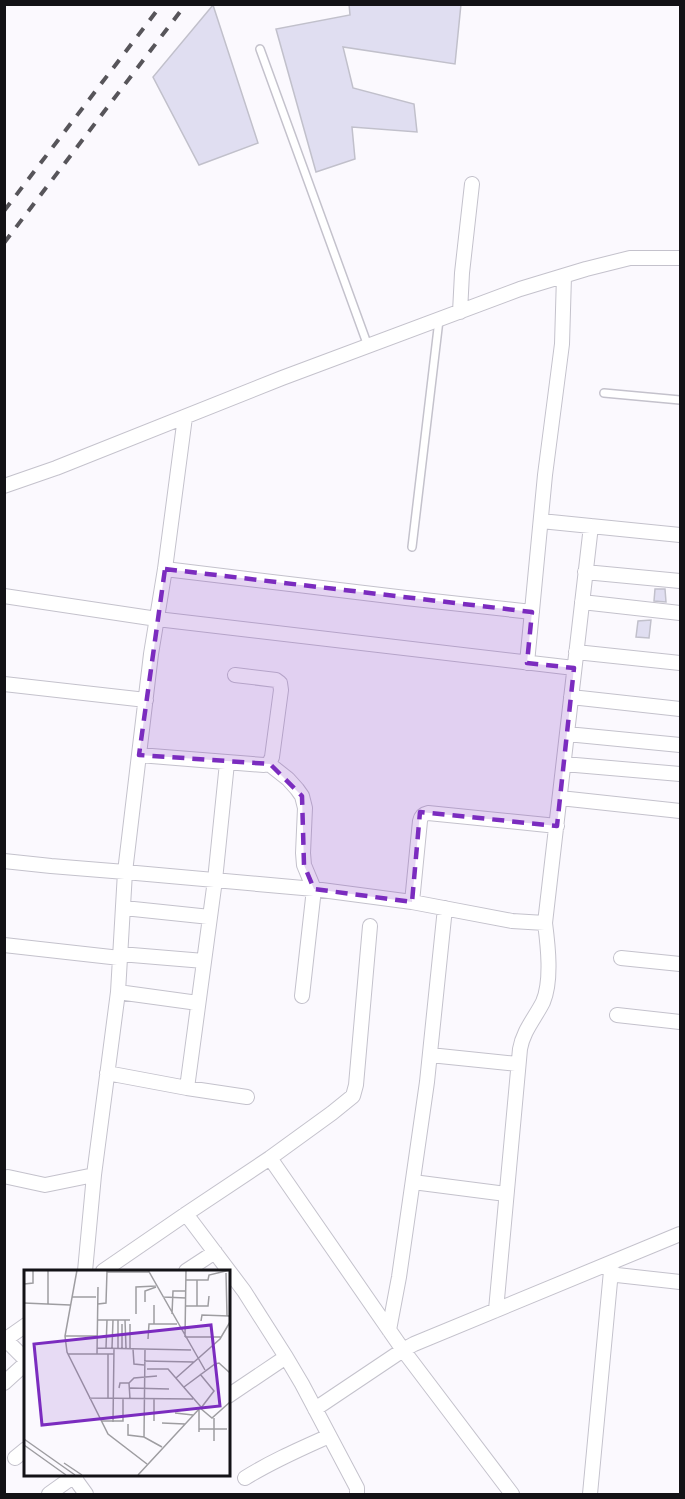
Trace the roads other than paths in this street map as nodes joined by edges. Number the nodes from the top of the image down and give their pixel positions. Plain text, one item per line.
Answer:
1 (260, 49) dead end
2 (472, 184) dead end
3 (681, 258) edge
4 (564, 276) junction
5 (460, 312) junction
6 (439, 320) junction
7 (368, 346) junction
8 (604, 393) dead end
9 (681, 400) edge
10 (185, 417) junction
11 (4, 486) edge
12 (541, 521) junction
13 (591, 526) junction
14 (681, 535) edge
15 (412, 547) dead end
16 (165, 570) junction
17 (585, 572) junction
18 (681, 581) edge
19 (4, 596) edge
20 (582, 602) junction
21 (532, 612) junction
22 (681, 613) edge
23 (157, 619) junction
24 (576, 652) junction
25 (526, 663) junction
26 (681, 663) edge
27 (574, 668) junction
28 (235, 675) dead end
29 (4, 684) edge
30 (571, 697) junction
31 (146, 700) junction
32 (681, 709) edge
33 (567, 734) junction
34 (681, 745) edge
35 (139, 756) junction
36 (227, 763) junction
37 (269, 764) junction
38 (564, 764) junction
39 (681, 774) edge
40 (560, 798) junction
41 (681, 811) edge
42 (557, 826) junction
43 (4, 861) edge
44 (125, 872) junction
45 (215, 880) junction
46 (314, 889) junction
47 (412, 902) junction
48 (124, 908) junction
49 (445, 908) junction
50 (210, 917) junction
51 (545, 923) junction
52 (370, 926) dead end
53 (4, 945) edge
54 (120, 956) junction
55 (621, 958) dead end
56 (204, 961) junction
57 (681, 964) edge
58 (118, 992) junction
59 (302, 996) dead end
60 (198, 1003) junction
61 (617, 1015) dead end
62 (681, 1022) edge
63 (430, 1055) junction
64 (518, 1064) junction
65 (107, 1074) junction
66 (187, 1088) junction
67 (247, 1097) dead end
68 (270, 1158) junction
69 (94, 1175) junction
70 (8, 1177) dead end
71 (413, 1182) junction
72 (506, 1194) junction
73 (186, 1214) junction
74 (681, 1234) edge
75 (215, 1252) junction
76 (609, 1268) junction
77 (85, 1270) edge
78 (104, 1270) edge
79 (188, 1270) edge
80 (228, 1270) edge
81 (230, 1273) edge
82 (681, 1282) edge
83 (496, 1310) junction
84 (24, 1326) edge
85 (389, 1330) junction
86 (5, 1338) edge
87 (402, 1350) junction
88 (286, 1358) junction
89 (24, 1359) edge
90 (24, 1363) edge
91 (4, 1383) edge
92 (230, 1395) edge
93 (315, 1409) junction
94 (330, 1436) junction
95 (24, 1451) edge
96 (15, 1458) dead end
97 (75, 1475) edge
98 (245, 1478) dead end
99 (49, 1494) edge
100 (86, 1494) edge
101 (357, 1494) edge
102 (512, 1494) edge
103 (590, 1494) edge

1 - 7 lane
2 - 5 street
3 - 4 street
4 - 5 street
4 - 12 street
5 - 6 street
6 - 7 street
6 - 15 lane
7 - 10 street
8 - 9 lane
10 - 11 street
10 - 16 street
12 - 13 street
12 - 21 street
13 - 14 street
13 - 17 street
16 - 21 street
16 - 23 street
17 - 18 street
17 - 20 street
19 - 23 street
20 - 22 street
20 - 24 street
21 - 25 street
23 - 25 street
23 - 31 street
24 - 26 street
24 - 27 street
25 - 27 street
27 - 30 street
28 - 37 street
29 - 31 street
30 - 32 street
30 - 33 street
31 - 35 street
33 - 34 street
33 - 38 street
35 - 36 street
35 - 44 street
36 - 37 street
36 - 45 street
37 - 46 street
38 - 39 street
38 - 40 street
40 - 41 street
40 - 42 street
42 - 47 street
42 - 51 street
43 - 44 street
44 - 45 street
44 - 48 street
45 - 46 street
45 - 50 street
46 - 47 street
46 - 59 street
47 - 49 street
48 - 50 street
48 - 54 street
49 - 51 street
49 - 63 street
50 - 56 street
51 - 64 street
52 - 68 street
53 - 54 street
54 - 56 street
54 - 58 street
55 - 57 street
56 - 60 street
58 - 60 street
58 - 65 street
60 - 66 street
61 - 62 street
63 - 64 street
63 - 71 street
64 - 72 street
65 - 66 street
65 - 69 street
66 - 67 street
68 - 73 street
68 - 85 street
69 - 70 street
69 - 77 street
71 - 72 street
71 - 85 street
72 - 83 street
73 - 75 street
73 - 78 street
74 - 76 street
75 - 79 street
75 - 80 street
76 - 82 street
76 - 83 street
76 - 103 street
81 - 88 street
83 - 87 street
84 - 86 street
85 - 87 street
86 - 89 street
87 - 93 street
87 - 102 street
88 - 92 street
88 - 93 street
90 - 91 street
93 - 94 street
94 - 98 street
94 - 101 street
95 - 96 street
97 - 99 street
97 - 100 street

